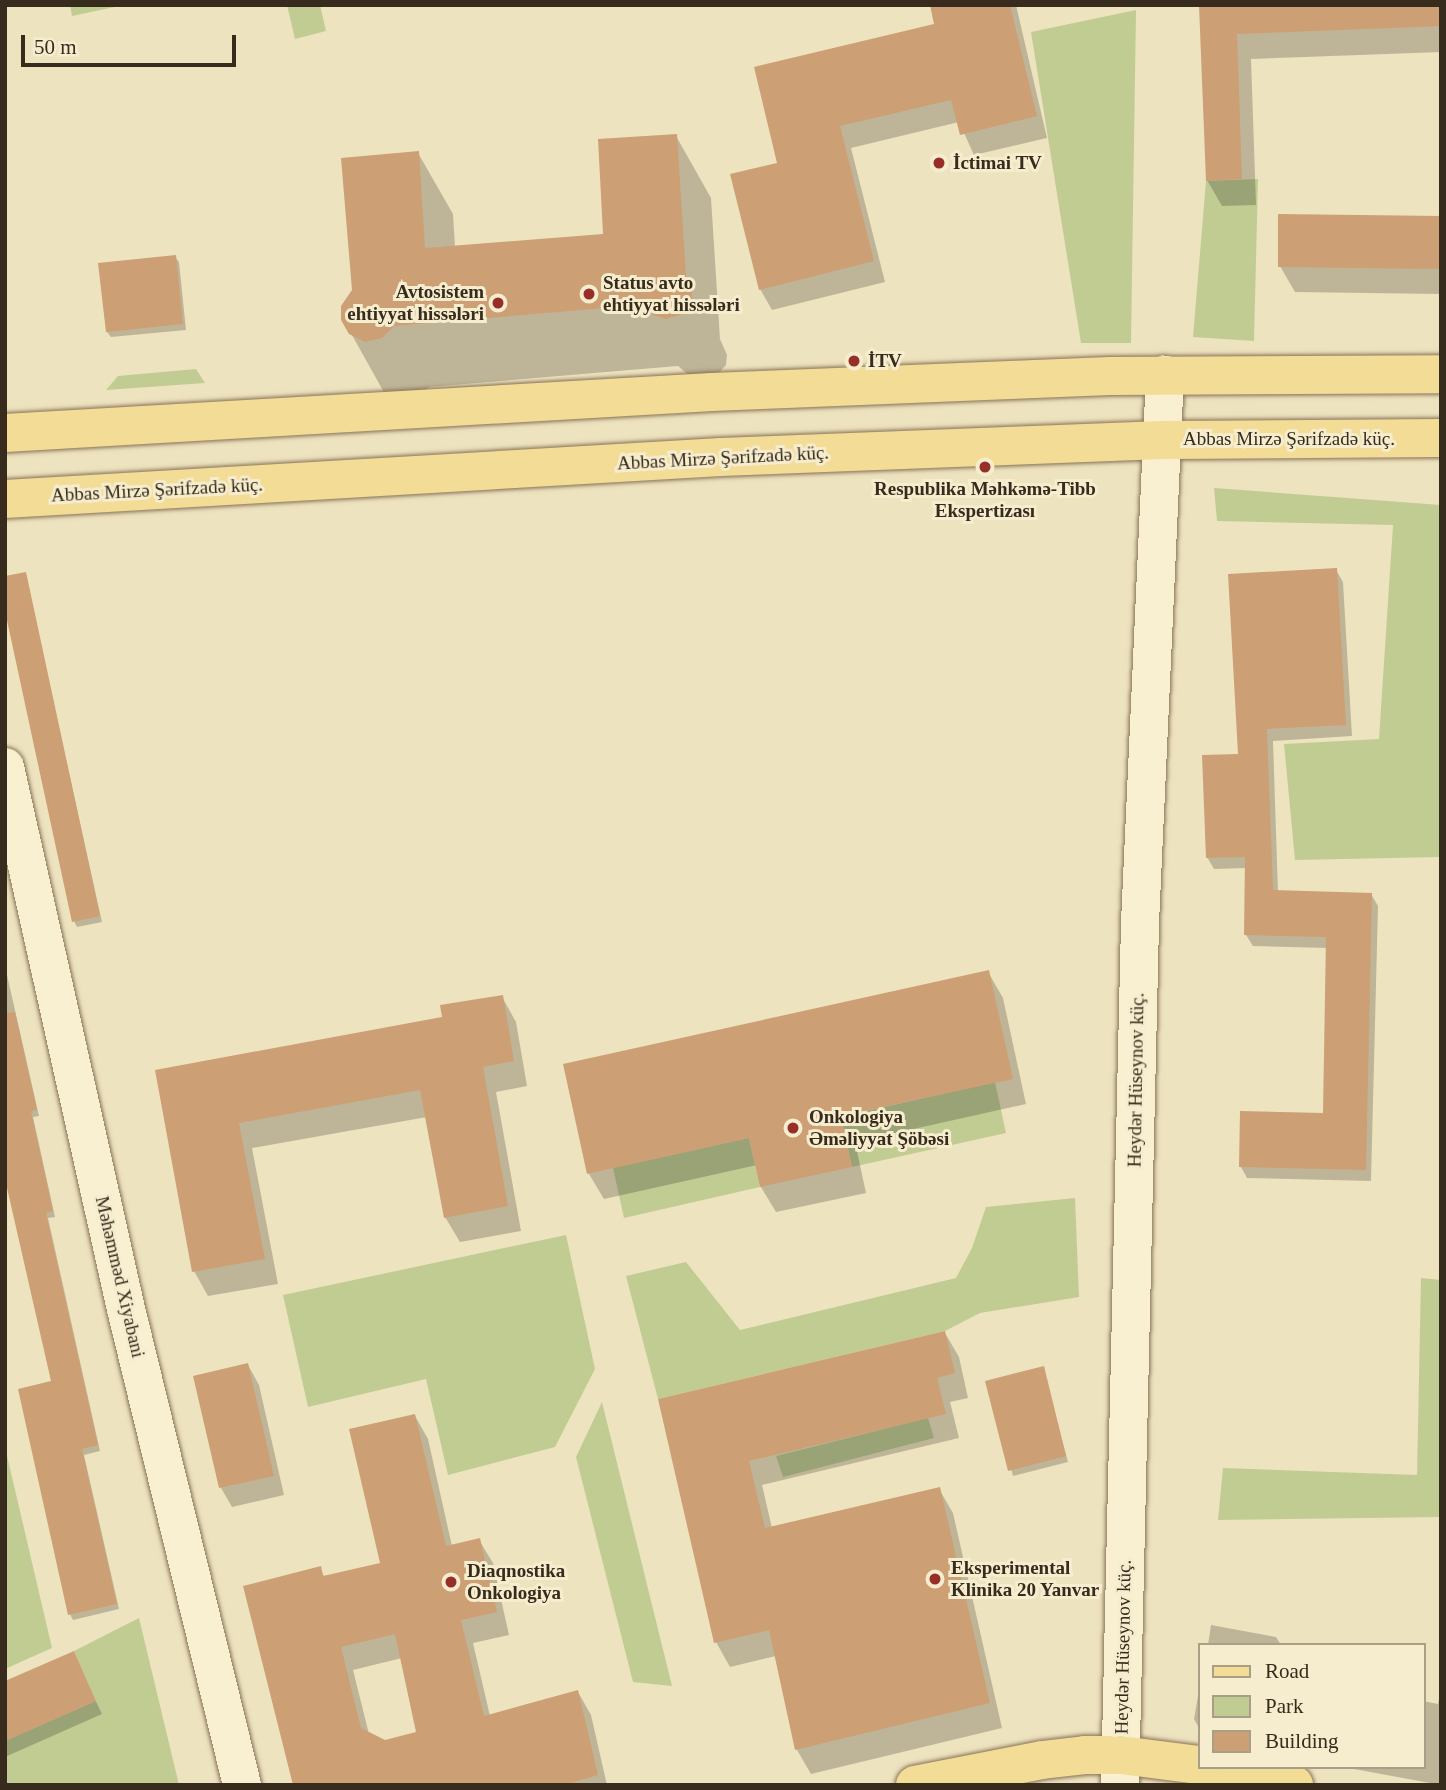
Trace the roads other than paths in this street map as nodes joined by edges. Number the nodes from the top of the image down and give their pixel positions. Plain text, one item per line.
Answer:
1 (1441, 374) edge
2 (1165, 375) junction
3 (5, 433) edge
4 (1441, 438) edge
5 (1163, 440) junction
6 (5, 499) edge
7 (5, 767) edge
8 (1121, 1770) edge
9 (1191, 1770) edge
10 (242, 1785) edge
11 (915, 1785) edge
12 (1294, 1785) edge

1 - 2 main road
2 - 3 main road
2 - 5 street, Heydər Hüseynov küç.
4 - 5 main road, Abbas Mirzə Şərifzadə küç.
5 - 6 main road, Abbas Mirzə Şərifzadə küç.
5 - 8 street, Heydər Hüseynov küç.
7 - 10 street, Məhəmməd Xiyabani
8 - 9 main road
8 - 11 main road
9 - 12 main road

